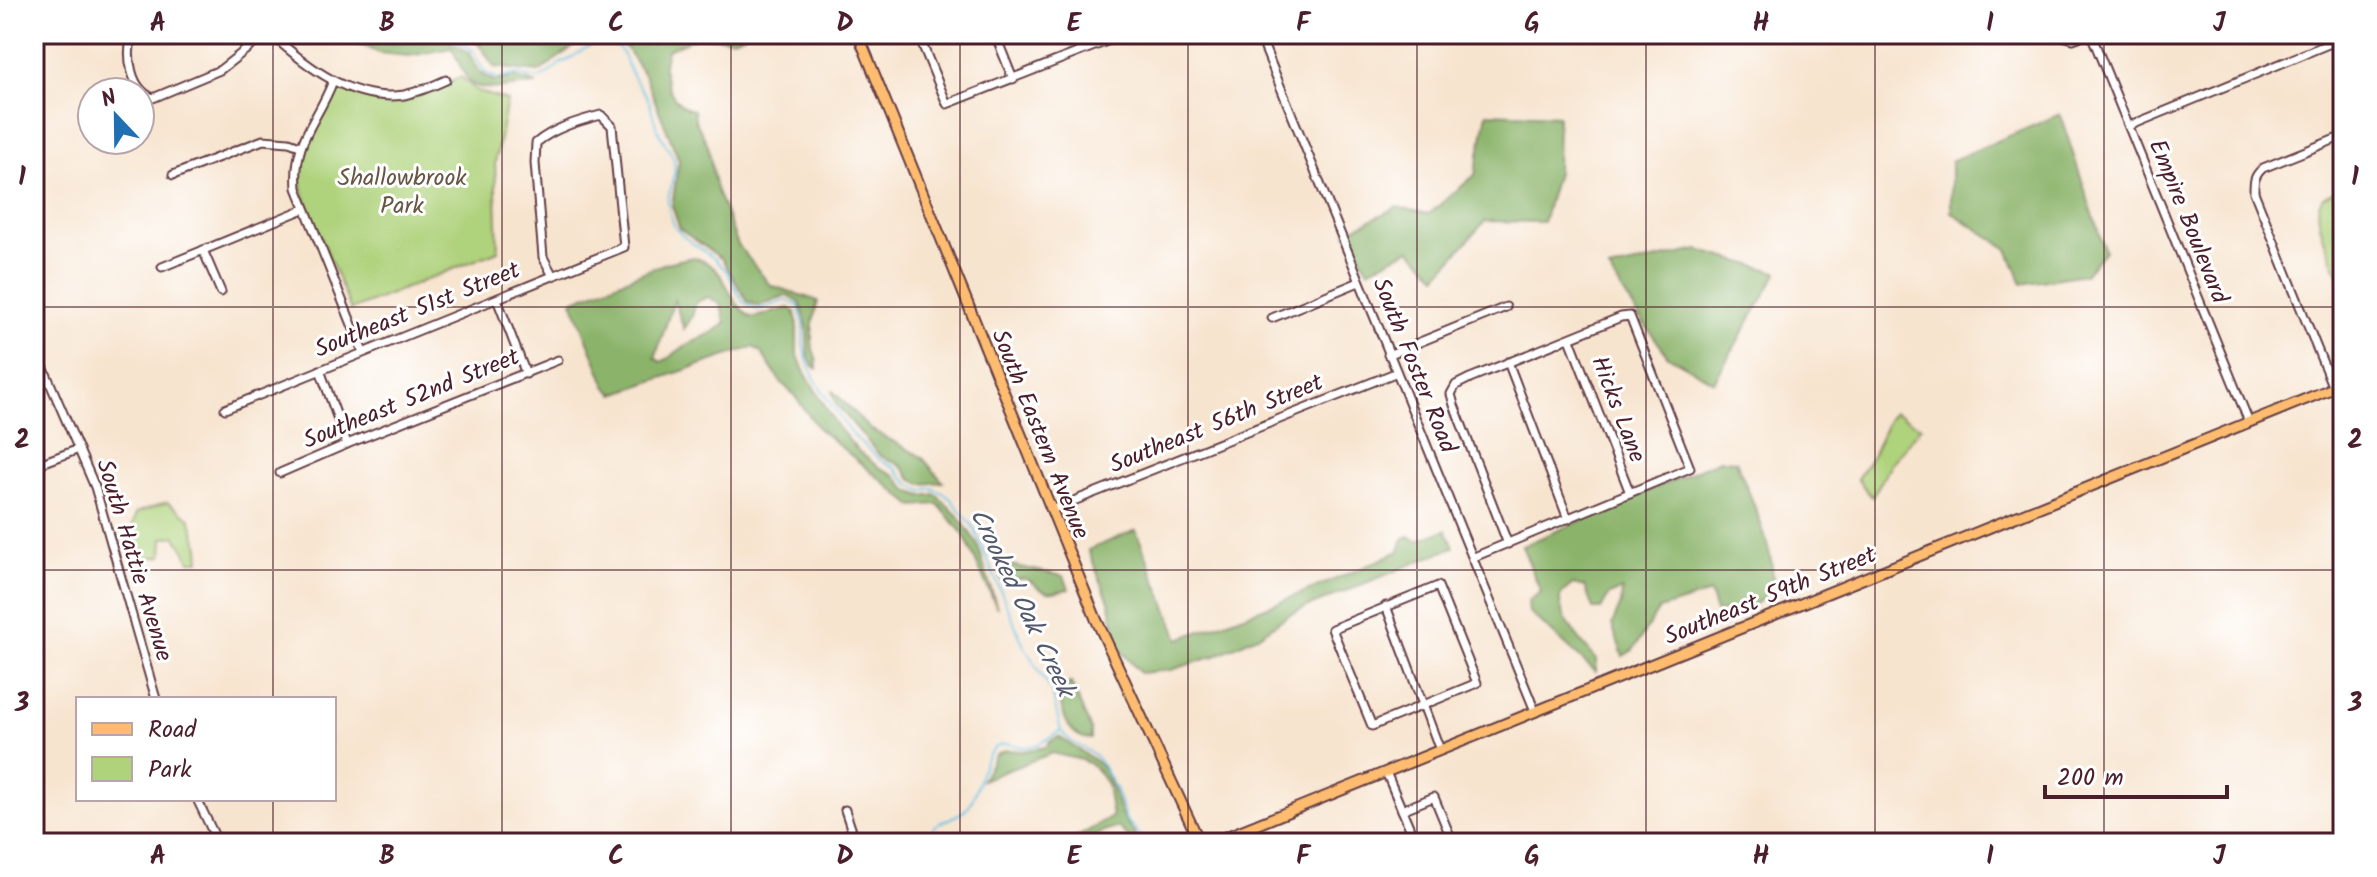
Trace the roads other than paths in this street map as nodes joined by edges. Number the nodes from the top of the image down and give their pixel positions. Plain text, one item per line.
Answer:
1 (132, 34) edge
2 (268, 34) edge
3 (858, 34) edge
4 (918, 34) edge
5 (995, 34) edge
6 (1125, 34) edge
7 (1259, 34) edge
8 (2057, 34) edge
9 (2089, 34) edge
10 (2343, 38) edge
11 (1013, 79) junction
12 (446, 80) dead end
13 (333, 81) junction
14 (2129, 126) junction
15 (2343, 136) edge
16 (300, 146) junction
17 (173, 175) dead end
18 (304, 209) junction
19 (203, 250) junction
20 (162, 267) dead end
21 (553, 276) junction
22 (1359, 282) junction
23 (221, 292) dead end
24 (497, 299) junction
25 (1506, 307) dead end
26 (1272, 318) dead end
27 (1570, 339) junction
28 (34, 346) edge
29 (363, 352) junction
30 (1388, 355) junction
31 (558, 360) dead end
32 (1508, 362) junction
33 (320, 370) junction
34 (1395, 373) junction
35 (526, 374) junction
36 (2338, 386) edge
37 (225, 409) dead end
38 (2249, 422) junction
39 (347, 444) junction
40 (79, 449) junction
41 (34, 466) edge
42 (280, 473) dead end
43 (1630, 493) junction
44 (1051, 510) junction
45 (1568, 519) junction
46 (1508, 544) junction
47 (1474, 557) junction
48 (1386, 606) junction
49 (155, 697) edge
50 (1422, 705) junction
51 (1535, 711) junction
52 (1440, 750) junction
53 (1386, 772) junction
54 (198, 801) edge
55 (845, 810) dead end
56 (1402, 810) junction
57 (218, 843) edge
58 (856, 843) edge
59 (1200, 843) edge
60 (1211, 843) edge
61 (1416, 843) edge
62 (1453, 843) edge
63 (1536, 843) edge
64 (1546, 843) edge

1 - 2 street
2 - 13 street
3 - 44 main road, South Eastern Avenue
4 - 11 street
5 - 11 street
6 - 11 street
7 - 22 street, South Foster Road
8 - 9 street
9 - 14 street, Empire Boulevard
10 - 14 street
12 - 13 street
13 - 16 street
14 - 38 street, Empire Boulevard
15 - 36 street
16 - 17 street
16 - 18 street
18 - 19 street
18 - 29 street
19 - 20 street
19 - 23 street
21 - 21 street, Southeast 51st Street
21 - 24 street, Southeast 51st Street
22 - 26 street
22 - 30 street, South Foster Road
24 - 29 street, Southeast 51st Street
24 - 35 street
25 - 30 street
27 - 32 street
27 - 43 street, Hicks Lane
27 - 43 street
28 - 40 street, South Hattie Avenue
29 - 33 street, Southeast 51st Street
30 - 34 street, South Foster Road
31 - 35 street, Southeast 52nd Street
32 - 45 street
32 - 46 street
33 - 37 street, Southeast 51st Street
33 - 39 street
34 - 44 street, Southeast 56th Street
34 - 47 street, South Foster Road
35 - 39 street, Southeast 52nd Street
36 - 38 main road, Southeast 59th Street
38 - 51 main road, Southeast 59th Street
39 - 42 street, Southeast 52nd Street
40 - 41 street
40 - 49 street, South Hattie Avenue
43 - 45 street
44 - 59 main road, South Eastern Avenue
45 - 46 street
46 - 47 street
47 - 51 street, South Foster Road
48 - 50 street
48 - 50 street
48 - 50 street
50 - 52 street
51 - 52 main road, Southeast 59th Street
52 - 53 main road, Southeast 59th Street
53 - 56 street
53 - 60 main road, Southeast 59th Street
54 - 57 street
55 - 58 street
56 - 61 street
56 - 62 street
63 - 64 street

